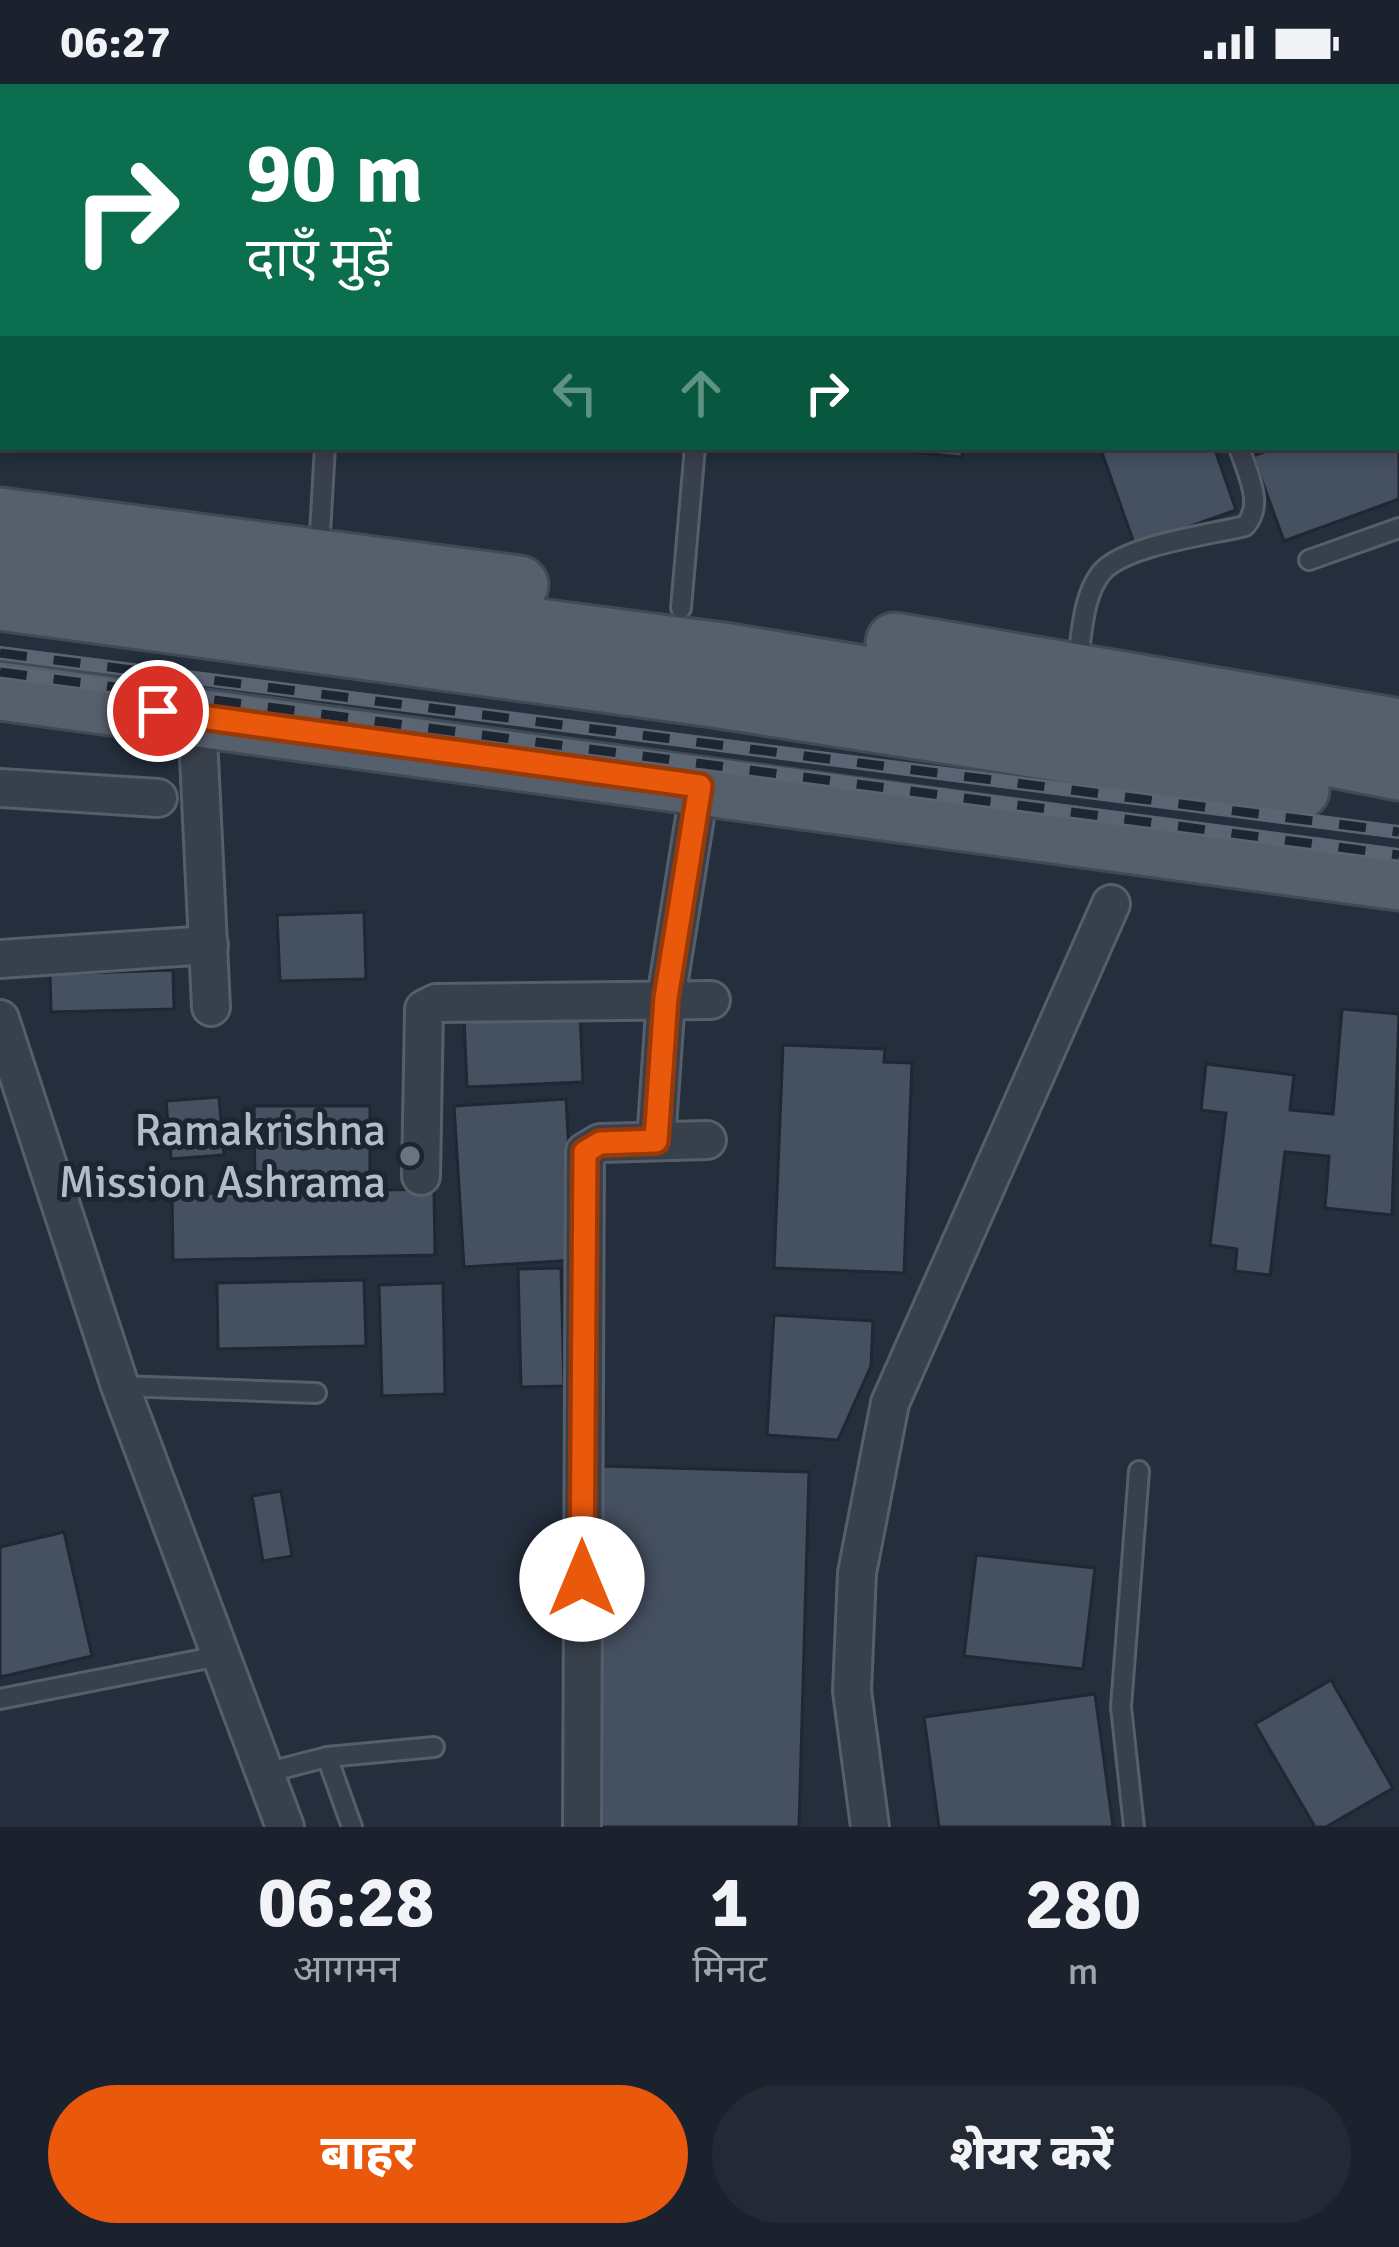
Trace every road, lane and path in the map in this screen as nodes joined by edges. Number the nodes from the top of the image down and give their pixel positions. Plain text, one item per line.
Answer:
1 (326, 450) edge
2 (695, 450) edge
3 (1240, 450) edge
4 (0, 517) edge
5 (1399, 527) edge
6 (319, 556) junction
7 (0, 558) edge
8 (1309, 560) dead end
9 (0, 601) edge
10 (681, 608) junction
11 (1077, 670) junction
12 (0, 691) edge
13 (197, 716) junction
14 (1399, 728) edge
15 (1399, 771) edge
16 (700, 786) junction
17 (0, 788) edge
18 (158, 798) dead end
19 (1399, 807) edge
20 (1399, 881) edge
21 (1111, 904) dead end
22 (209, 945) junction
23 (0, 958) edge
24 (666, 998) junction
25 (710, 1000) dead end
26 (211, 1006) dead end
27 (0, 1018) edge
28 (707, 1140) dead end
29 (656, 1141) junction
30 (422, 1176) dead end
31 (120, 1386) junction
32 (316, 1393) dead end
33 (1139, 1471) dead end
34 (219, 1656) junction
35 (0, 1699) edge
36 (434, 1747) dead end
37 (327, 1757) junction
38 (265, 1773) junction
39 (285, 1827) edge
40 (352, 1827) edge
41 (582, 1827) edge
42 (870, 1827) edge
43 (1135, 1827) edge

1 - 6 lane
2 - 10 lane
3 - 11 lane
4 - 6 main road
5 - 8 lane
6 - 10 main road
7 - 15 main road
9 - 19 main road
10 - 11 main road
11 - 14 main road
12 - 13 main road
13 - 16 main road
13 - 22 street
16 - 20 main road
16 - 24 street
17 - 18 street
21 - 42 street
22 - 23 street
22 - 26 street
24 - 25 street
24 - 29 street
24 - 30 street
27 - 31 street
28 - 29 street
29 - 41 street
31 - 32 lane
31 - 34 street
33 - 43 lane
34 - 35 lane
34 - 38 street
36 - 37 lane
37 - 38 lane
37 - 40 lane
38 - 39 street

